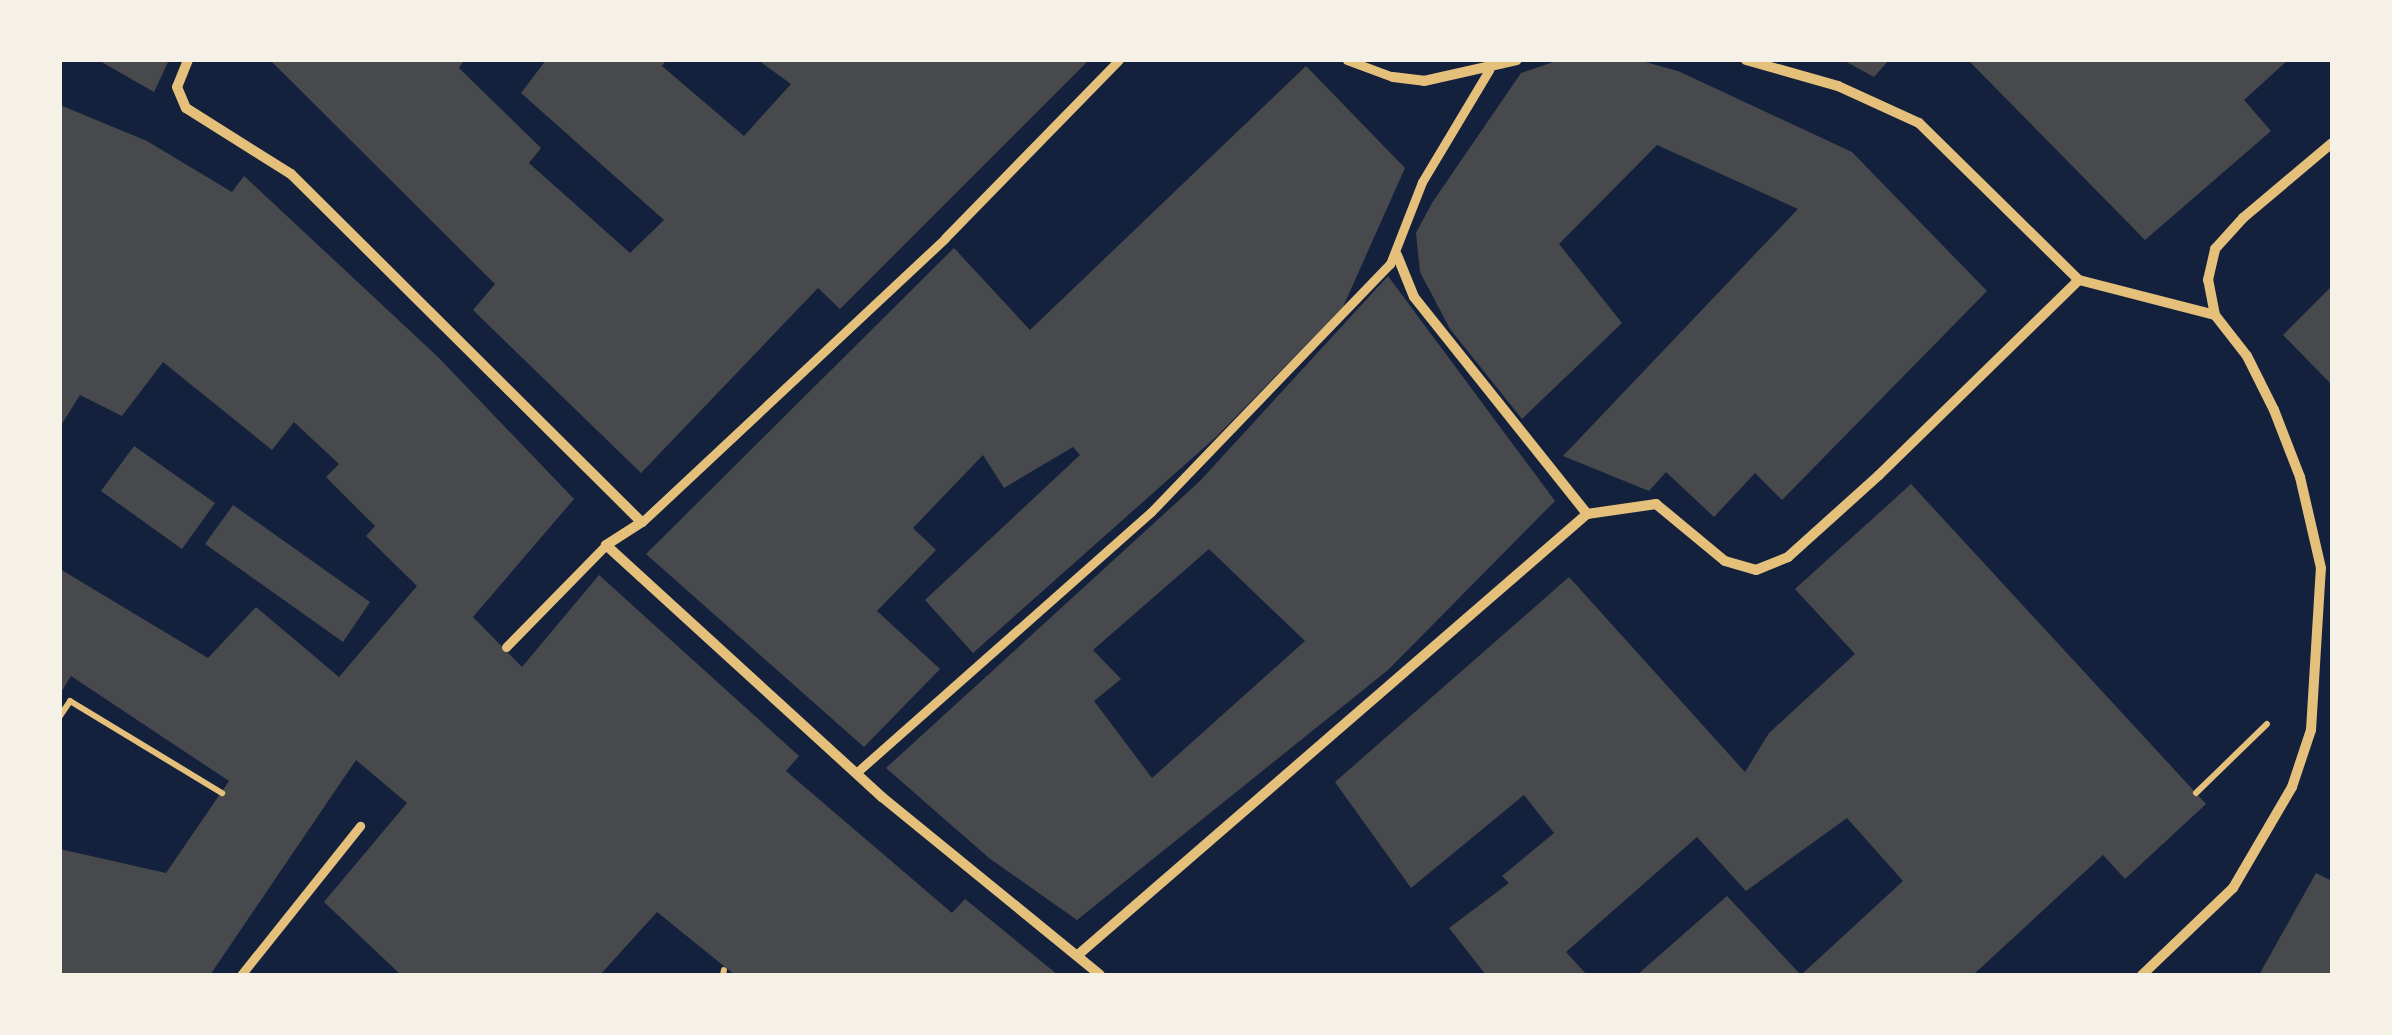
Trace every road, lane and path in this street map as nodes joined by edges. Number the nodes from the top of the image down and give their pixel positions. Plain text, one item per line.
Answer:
1 (188, 60) edge
2 (1119, 60) edge
3 (1347, 60) edge
4 (1517, 60) edge
5 (1746, 60) edge
6 (1488, 70) junction
7 (1393, 78) joint
8 (2332, 143) edge
9 (1397, 255) junction
10 (2079, 280) junction
11 (2215, 315) junction
12 (1587, 514) junction
13 (642, 522) junction
14 (606, 544) junction
15 (506, 647) dead end
16 (60, 716) edge
17 (2311, 730) junction
18 (856, 774) junction
19 (222, 793) dead end
20 (2196, 793) dead end
21 (360, 826) dead end
22 (1079, 954) junction
23 (241, 975) edge
24 (1100, 975) edge
25 (2142, 975) edge

1 - 13 street
2 - 13 street
3 - 7 street
4 - 6 street
5 - 10 street
6 - 7 street
6 - 9 street
8 - 11 street
9 - 12 street
9 - 18 street
10 - 11 street
10 - 12 street
11 - 17 street
12 - 22 street
13 - 14 street
14 - 15 street
14 - 18 street
16 - 19 path
17 - 20 path
17 - 25 street
18 - 22 street
21 - 23 street
22 - 24 street

